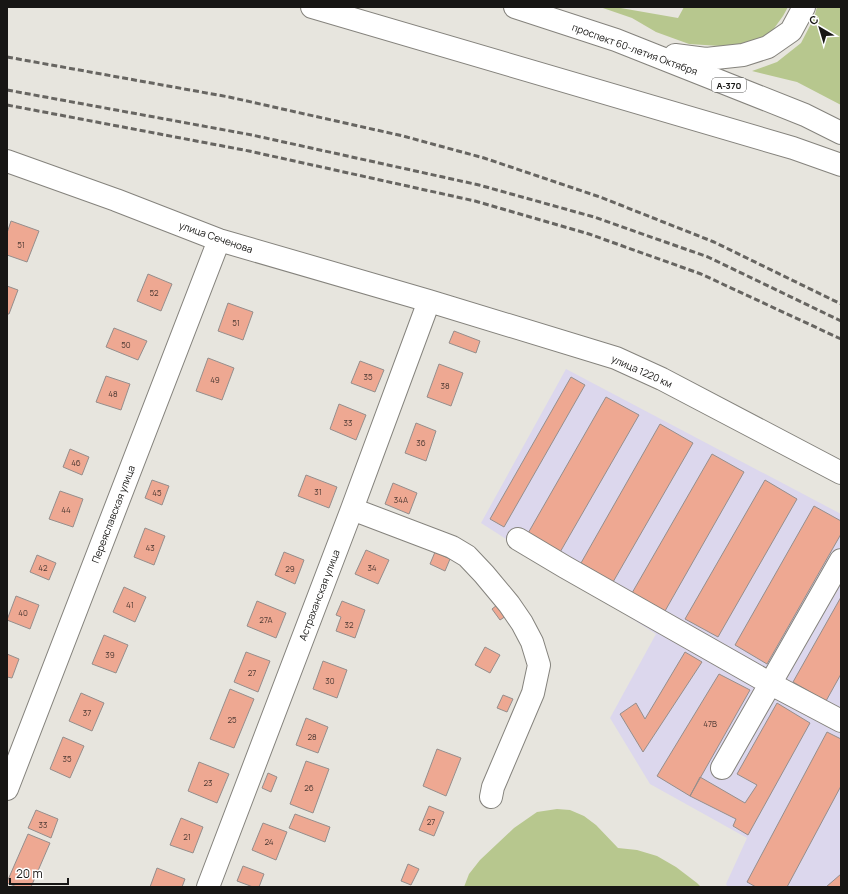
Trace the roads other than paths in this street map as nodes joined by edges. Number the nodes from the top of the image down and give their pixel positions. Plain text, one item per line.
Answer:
1 (312, 7) edge
2 (515, 7) edge
3 (547, 7) edge
4 (804, 7) edge
5 (568, 25) junction
6 (616, 40) junction
7 (841, 133) edge
8 (841, 165) edge
9 (9, 167) edge
10 (219, 240) junction
11 (429, 301) junction
12 (841, 473) edge
13 (352, 508) junction
14 (518, 539) dead end
15 (841, 560) edge
16 (771, 684) junction
17 (841, 721) edge
18 (722, 768) dead end
19 (7, 789) edge
20 (491, 797) dead end
21 (208, 887) edge

1 - 8 main road
2 - 5 main road, проспект 60-летия Октября / А-370
3 - 5 main road
4 - 6 main road
5 - 6 main road, проспект 60-летия Октября / А-370
6 - 7 main road, проспект 60-летия Октября / А-370
9 - 10 main road, улица Сеченова
10 - 11 main road, улица Сеченова
10 - 19 main road, Переяславская улица
11 - 12 main road, улица 1220 км
11 - 13 main road, Астраханская улица
13 - 20 main road
13 - 21 main road, Астраханская улица
14 - 16 main road
15 - 16 main road
16 - 17 main road
16 - 18 main road

